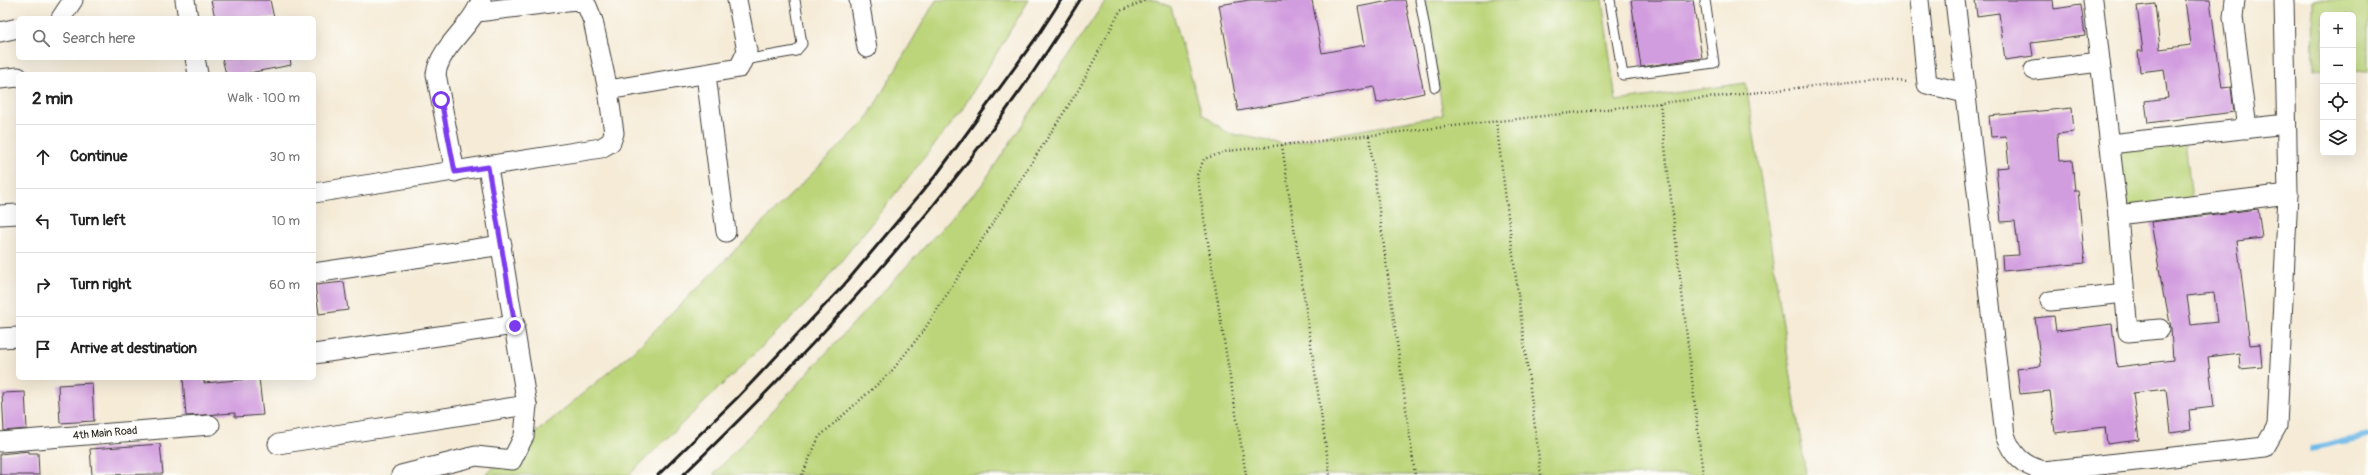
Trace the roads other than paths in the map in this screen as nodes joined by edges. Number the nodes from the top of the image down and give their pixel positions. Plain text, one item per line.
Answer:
1 (73, 0) edge
2 (185, 0) edge
3 (576, 0) edge
4 (737, 0) edge
5 (795, 0) edge
6 (859, 0) edge
7 (1420, 0) edge
8 (1610, 0) edge
9 (1705, 0) edge
10 (1919, 0) edge
11 (1955, 0) edge
12 (2093, 0) edge
13 (2235, 0) edge
14 (2284, 0) edge
15 (479, 6) edge
16 (62, 16) edge
17 (188, 16) edge
18 (16, 28) edge
19 (0, 32) edge
20 (867, 48) dead end
21 (195, 60) edge
22 (744, 60) junction
23 (2100, 62) junction
24 (2034, 70) dead end
25 (198, 72) edge
26 (706, 75) junction
27 (16, 77) edge
28 (0, 78) edge
29 (1435, 87) dead end
30 (608, 90) junction
31 (1965, 93) junction
32 (2286, 124) junction
33 (2247, 129) junction
34 (2110, 144) junction
35 (488, 167) junction
36 (455, 172) junction
37 (316, 193) edge
38 (2288, 194) junction
39 (16, 214) edge
40 (2118, 214) junction
41 (0, 215) edge
42 (726, 232) dead end
43 (502, 245) junction
44 (316, 273) edge
45 (2125, 293) junction
46 (2050, 302) dead end
47 (515, 326) junction
48 (2160, 329) dead end
49 (16, 337) edge
50 (0, 338) edge
51 (316, 354) edge
52 (527, 405) junction
53 (210, 425) dead end
54 (0, 442) edge
55 (278, 444) dead end
56 (401, 475) edge

1 - 16 street
2 - 17 street
3 - 15 street
3 - 30 street
4 - 22 street
5 - 22 lane
6 - 20 street
7 - 29 lane
8 - 9 lane
10 - 31 street
11 - 31 street
12 - 23 street
13 - 33 street
14 - 32 street
15 - 36 street
18 - 19 street
21 - 25 street
22 - 26 street
23 - 24 street
23 - 34 street
26 - 30 street
26 - 42 street
27 - 28 street
30 - 35 street
31 - 38 street
32 - 33 street
32 - 38 street
33 - 34 street
34 - 40 street
35 - 36 street
35 - 43 street
36 - 37 street
38 - 40 street
39 - 41 street
40 - 45 street
43 - 44 street
43 - 47 street
45 - 46 street
45 - 48 street
47 - 51 street
47 - 52 street
49 - 50 street
52 - 55 street
52 - 56 street
53 - 54 street, 4th Main Road

